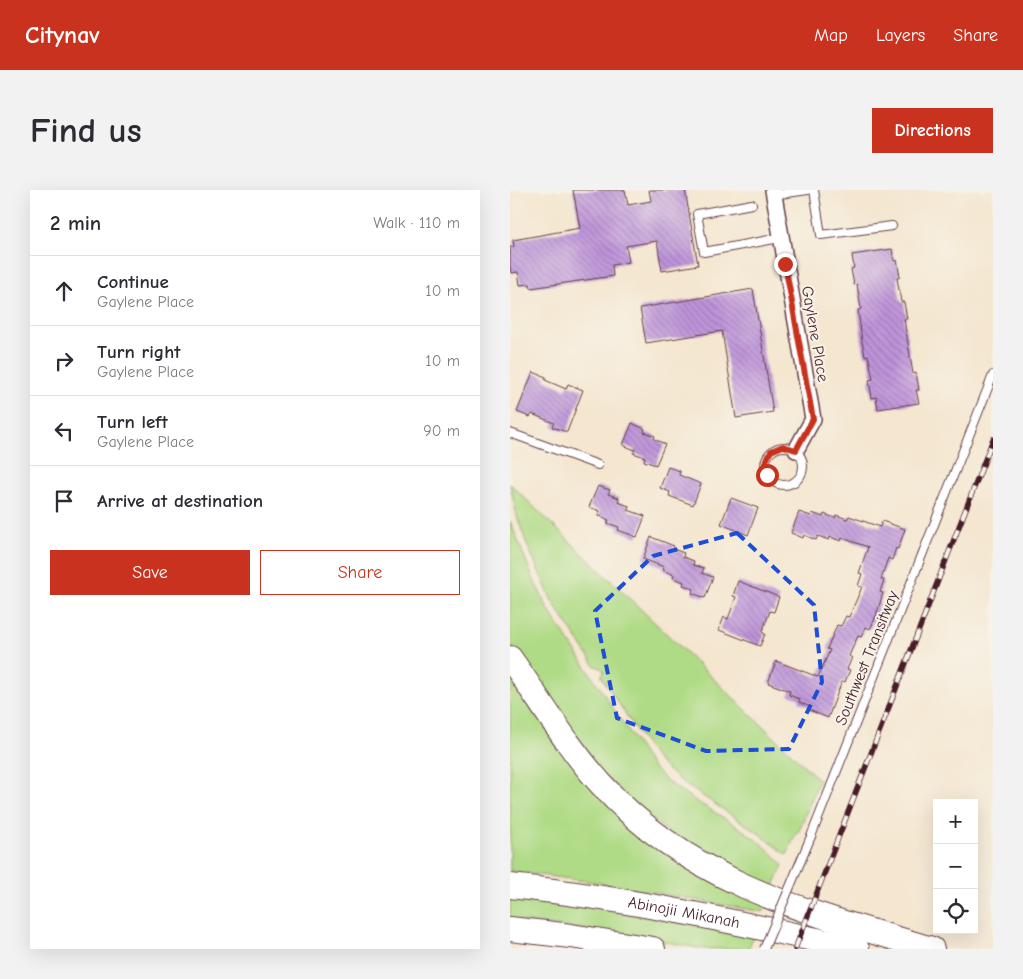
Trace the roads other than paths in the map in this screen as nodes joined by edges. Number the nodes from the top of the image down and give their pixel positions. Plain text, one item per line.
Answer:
1 (808, 190) edge
2 (814, 190) edge
3 (773, 192) edge
4 (752, 204) dead end
5 (892, 226) dead end
6 (780, 238) junction
7 (993, 375) edge
8 (510, 433) edge
9 (796, 450) junction
10 (598, 465) dead end
11 (510, 658) edge
12 (510, 886) edge
13 (510, 929) edge
14 (653, 949) edge
15 (764, 949) edge
16 (857, 949) edge
17 (932, 949) edge

1 - 3 lane
2 - 5 lane
3 - 6 street, Gaylene Place
4 - 6 lane
6 - 9 street, Gaylene Place
7 - 15 lane, Southwest Transitway, bridge
8 - 10 lane
9 - 9 lane
11 - 17 main road
12 - 16 main road, Abinojii Mikanah
13 - 14 main road

